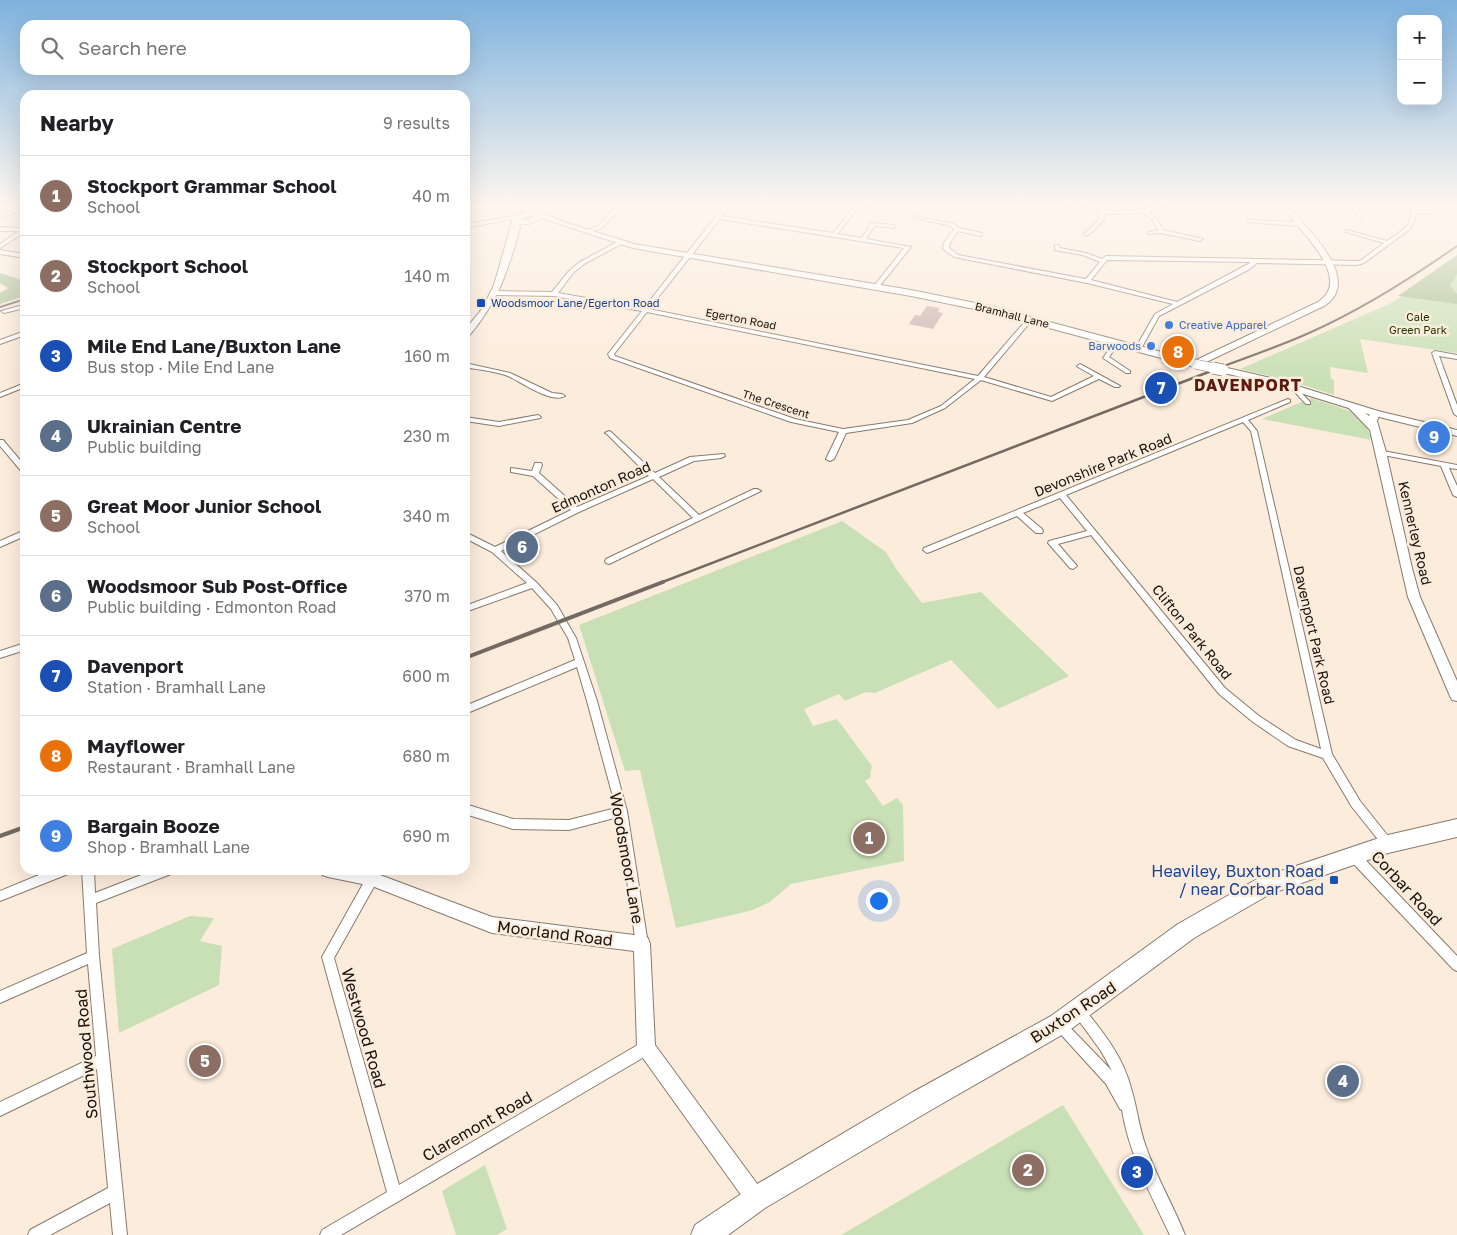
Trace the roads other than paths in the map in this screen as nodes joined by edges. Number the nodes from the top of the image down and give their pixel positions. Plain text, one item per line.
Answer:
1 (508, 264) edge
2 (581, 264) edge
3 (682, 264) edge
4 (739, 264) edge
5 (895, 264) edge
6 (996, 264) edge
7 (1101, 264) edge
8 (1253, 264) edge
9 (1330, 264) edge
10 (1087, 281) junction
11 (876, 287) junction
12 (496, 293) junction
13 (554, 294) junction
14 (1178, 304) junction
15 (20, 308) edge
16 (16, 310) junction
17 (645, 310) junction
18 (4, 312) dead end
19 (20, 312) edge
20 (1030, 319) junction
21 (470, 329) edge
22 (20, 335) edge
23 (0, 342) edge
24 (1116, 343) junction
25 (1138, 349) junction
26 (1457, 357) edge
27 (1195, 364) junction
28 (470, 366) edge
29 (1080, 366) dead end
30 (1128, 372) dead end
31 (1099, 376) junction
32 (979, 379) junction
33 (1117, 386) dead end
34 (20, 387) edge
35 (1294, 388) junction
36 (0, 395) edge
37 (562, 396) dead end
38 (1035, 399) dead end
39 (1288, 402) dead end
40 (1308, 403) dead end
41 (1352, 406) junction
42 (1380, 414) junction
43 (1457, 414) edge
44 (538, 417) dead end
45 (470, 420) edge
46 (1244, 420) junction
47 (1375, 430) junction
48 (843, 431) junction
49 (609, 433) dead end
50 (1457, 433) edge
51 (0, 442) edge
52 (1381, 452) junction
53 (721, 456) dead end
54 (20, 458) edge
55 (830, 459) dead end
56 (16, 460) junction
57 (20, 464) edge
58 (538, 465) dead end
59 (1444, 465) junction
60 (1457, 467) edge
61 (514, 470) dead end
62 (535, 474) junction
63 (655, 476) junction
64 (757, 491) dead end
65 (1062, 495) junction
66 (1457, 495) edge
67 (576, 510) junction
68 (1018, 513) junction
69 (698, 519) junction
70 (1039, 531) dead end
71 (1093, 532) junction
72 (20, 535) edge
73 (470, 538) edge
74 (0, 544) edge
75 (495, 550) junction
76 (926, 550) dead end
77 (609, 561) dead end
78 (1073, 566) dead end
79 (533, 584) junction
80 (470, 607) edge
81 (20, 648) edge
82 (0, 655) edge
83 (580, 662) junction
84 (1457, 696) edge
85 (470, 708) edge
86 (1327, 755) junction
87 (470, 811) edge
88 (622, 811) junction
89 (1457, 828) edge
90 (1388, 844) junction
91 (1353, 855) junction
92 (52, 875) edge
93 (88, 875) edge
94 (154, 875) edge
95 (352, 875) edge
96 (372, 879) junction
97 (0, 896) edge
98 (90, 900) junction
99 (642, 944) junction
100 (93, 956) junction
101 (1457, 965) edge
102 (0, 997) edge
103 (1078, 1010) junction
104 (1059, 1024) junction
105 (646, 1048) junction
106 (103, 1060) junction
107 (0, 1109) edge
108 (1128, 1109) junction
109 (116, 1192) junction
110 (395, 1194) junction
111 (756, 1199) junction
112 (35, 1235) edge
113 (120, 1235) edge
114 (327, 1235) edge
115 (705, 1235) edge
116 (1178, 1235) edge

1 - 12 street
2 - 13 street
3 - 17 street, The Crescent
4 - 11 main road, Bramhall Lane
5 - 11 street
6 - 10 street
7 - 10 street
8 - 14 street
9 - 27 street
10 - 14 street
11 - 20 main road, Bramhall Lane
12 - 13 street, Egerton Road
12 - 21 street
13 - 17 street, Egerton Road
14 - 25 street
15 - 16 street
16 - 18 street
16 - 19 street
17 - 32 street, Egerton Road
17 - 48 street, The Crescent
20 - 24 main road, Bramhall Lane
20 - 32 street, The Crescent
22 - 23 street
24 - 25 main road, Bramhall Lane
24 - 30 street
25 - 27 main road, Bramhall Lane
26 - 43 street
27 - 35 main road, Bramhall Lane, bridge
28 - 37 street
29 - 31 street
31 - 32 street
31 - 33 street
32 - 38 street
32 - 48 street, The Crescent
34 - 36 street
35 - 40 street
35 - 41 main road, Bramhall Lane
39 - 46 street, Devonshire Park Road
41 - 42 main road, Bramhall Lane
41 - 47 street
42 - 47 street
42 - 50 main road, Bramhall Lane
44 - 45 street
46 - 65 street, Devonshire Park Road
46 - 86 street, Davenport Park Road
47 - 52 street, Kennerley Road
48 - 55 street
49 - 63 street
51 - 56 street
52 - 59 street
52 - 84 street, Kennerley Road
53 - 63 street, Edmonton Road
54 - 56 street
56 - 57 street
58 - 62 street
59 - 60 street
59 - 66 street
61 - 62 street
62 - 67 street
63 - 67 street, Edmonton Road
63 - 69 street
64 - 69 street
65 - 68 street, Devonshire Park Road
65 - 71 street, Clifton Park Road
67 - 75 street, Edmonton Road
68 - 70 street
68 - 76 street, Devonshire Park Road
69 - 77 street
71 - 78 street
71 - 86 street, Clifton Park Road
72 - 74 street
73 - 75 street, Woodsmoor Lane
75 - 79 street, Woodsmoor Lane
79 - 80 street
79 - 83 street, Woodsmoor Lane
81 - 82 street
83 - 85 street
83 - 88 street, Woodsmoor Lane
86 - 90 street, Davenport Park Road
87 - 88 street
88 - 99 street, Woodsmoor Lane
89 - 90 highway, Buxton Road
90 - 91 highway, Buxton Road
91 - 101 street, Corbar Road
91 - 103 highway, Buxton Road
92 - 97 street
93 - 98 street, Southwood Road
94 - 98 street
95 - 96 street, Moorland Road
96 - 99 street, Moorland Road
96 - 110 street, Westwood Road
98 - 100 street, Southwood Road
99 - 105 street, Woodsmoor Lane
100 - 102 street
100 - 106 street, Southwood Road
103 - 104 highway, Buxton Road
103 - 108 street
104 - 108 street
104 - 111 highway, Buxton Road
105 - 110 street, Claremont Road
105 - 111 street
106 - 107 street
106 - 109 street, Southwood Road
108 - 116 street
109 - 112 street
109 - 113 street, Southwood Road
110 - 114 street, Claremont Road
111 - 115 highway, Buxton Road

